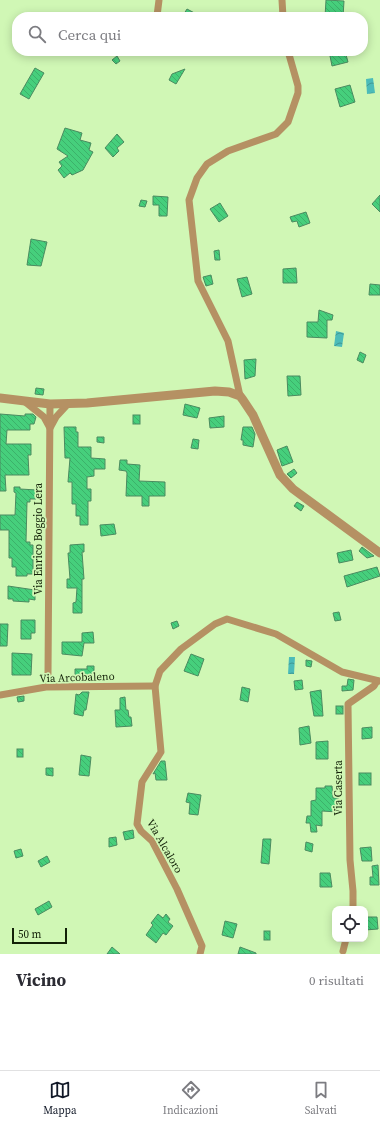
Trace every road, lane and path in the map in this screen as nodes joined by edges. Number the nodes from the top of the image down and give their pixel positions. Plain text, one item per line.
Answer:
1 (159, 0) edge
2 (282, 0) edge
3 (158, 12) edge
4 (283, 12) edge
5 (289, 56) edge
6 (240, 396) junction
7 (0, 398) edge
8 (24, 401) junction
9 (50, 404) junction
10 (68, 404) junction
11 (50, 428) junction
12 (380, 553) edge
13 (48, 674) dead end
14 (379, 681) edge
15 (155, 686) junction
16 (0, 695) edge
17 (353, 906) edge
18 (345, 942) edge
19 (343, 951) dead end
20 (200, 954) edge

1 - 3 street
2 - 4 street
5 - 6 street
6 - 10 street
6 - 12 street
7 - 8 street
8 - 9 street
8 - 11 street
9 - 10 street
9 - 11 street, Via Enrico Boggio Lera
10 - 11 street
11 - 13 street, Via Enrico Boggio Lera
14 - 15 street, Via Alcaloro
14 - 17 street, Via Caserta
15 - 16 street, Via Arcobaleno
15 - 20 street, Via Alcaloro
18 - 19 street

